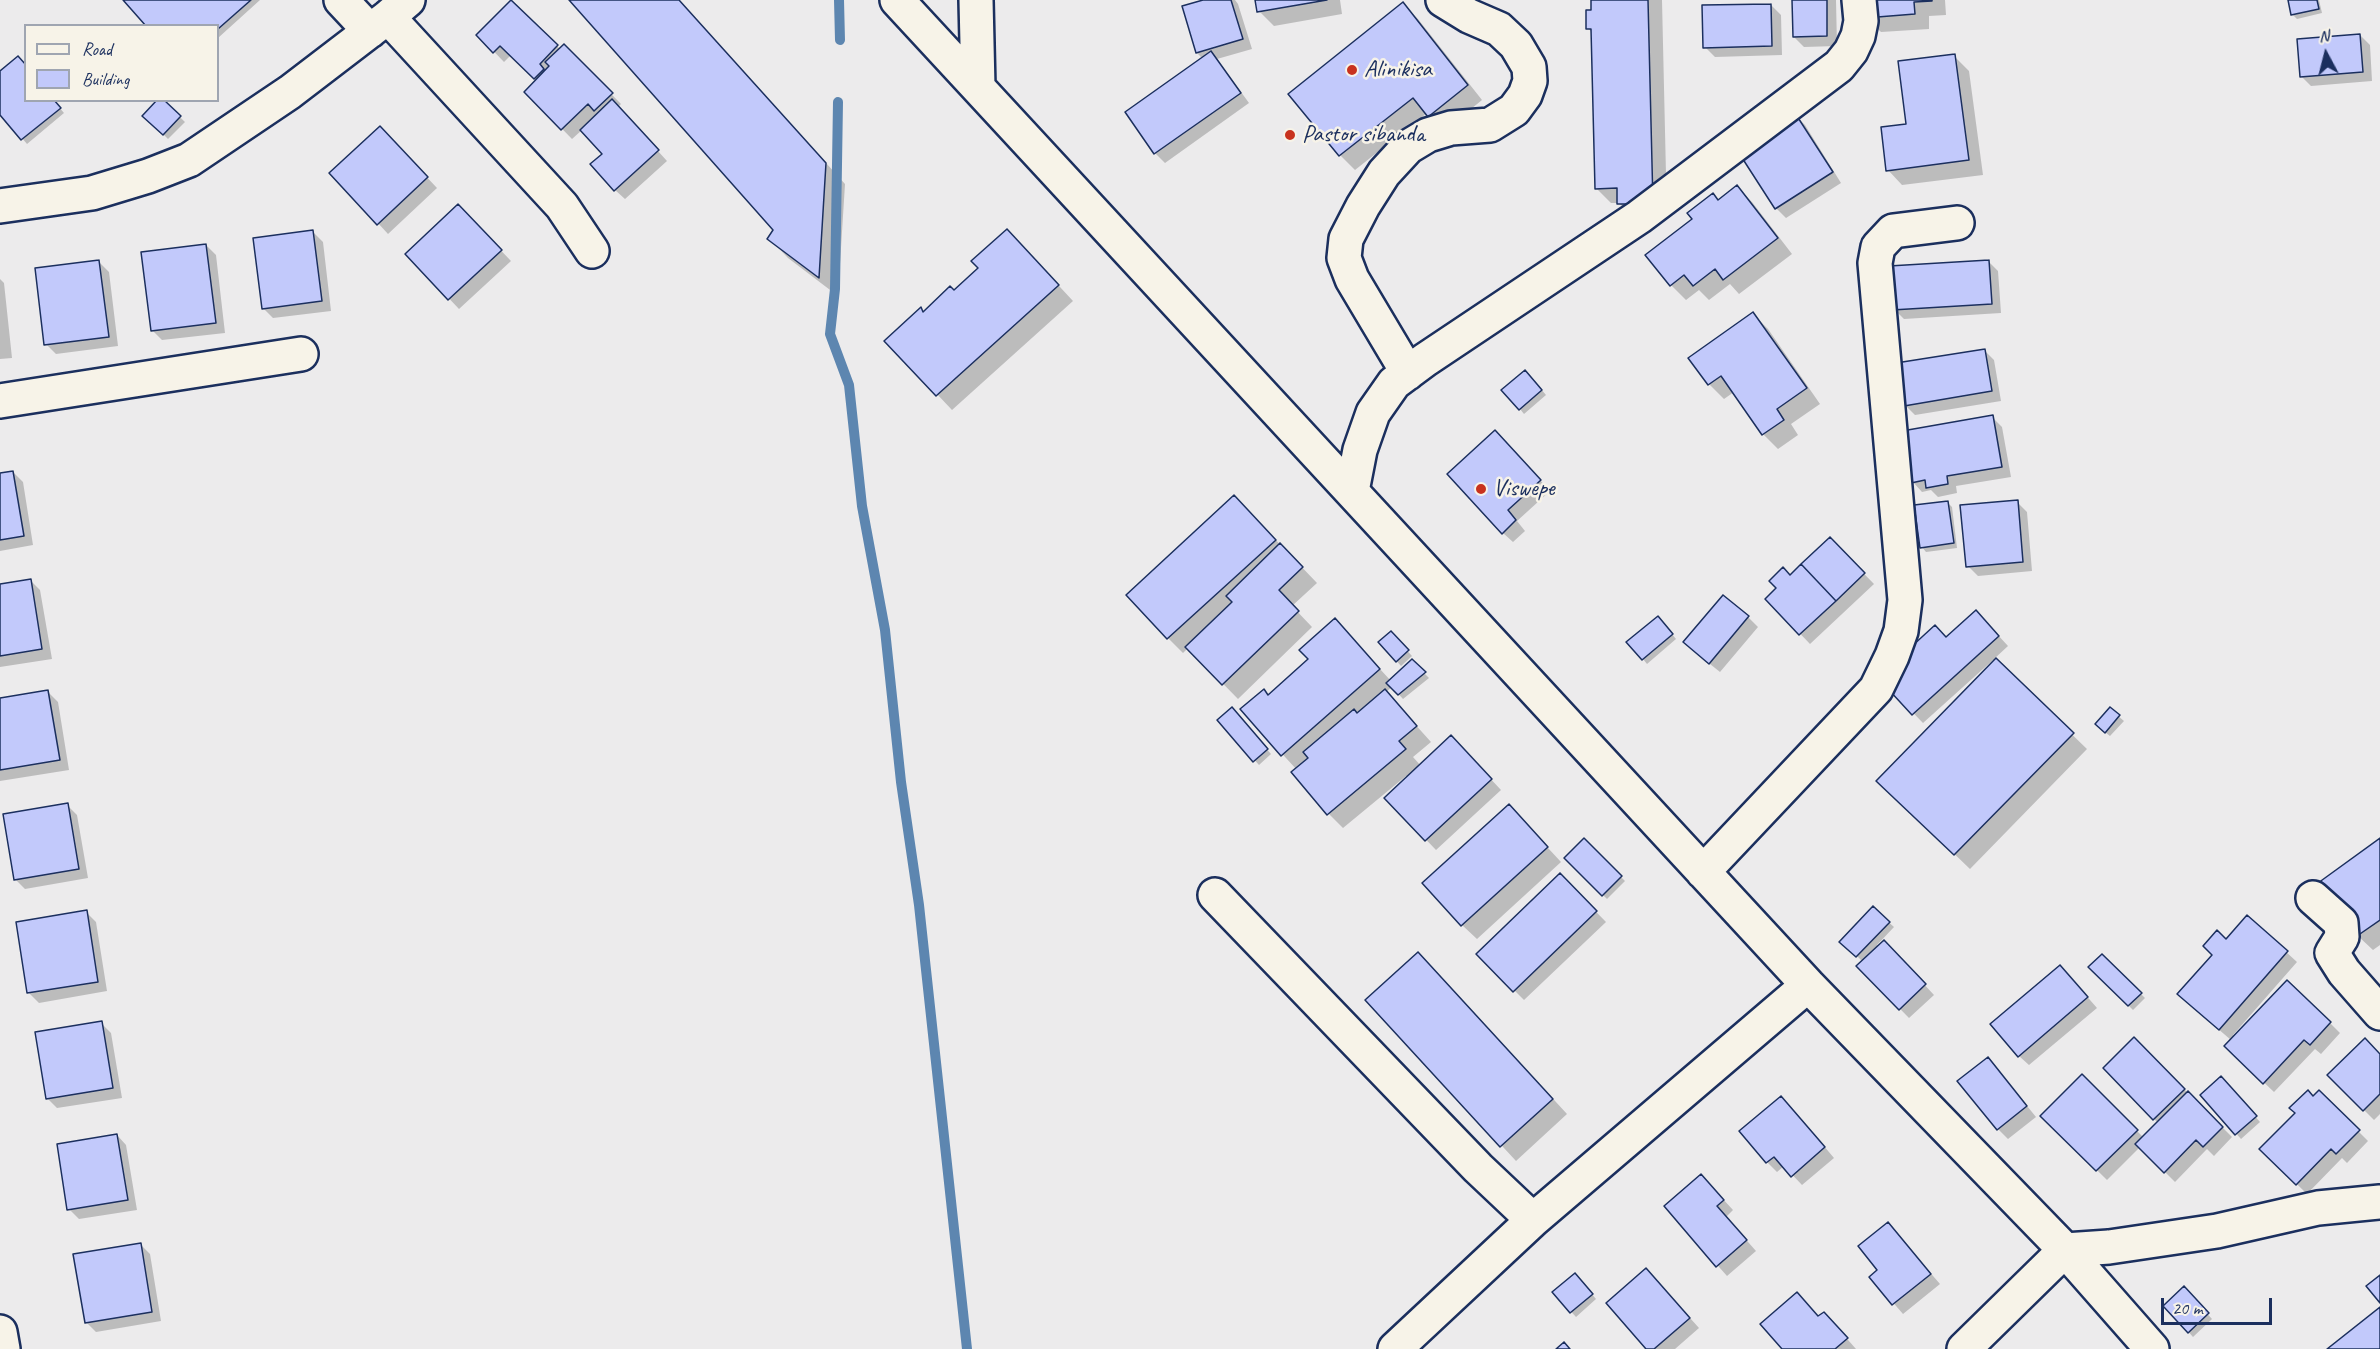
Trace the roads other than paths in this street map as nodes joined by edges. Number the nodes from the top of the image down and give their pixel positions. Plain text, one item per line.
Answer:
1 (342, 0) edge
2 (897, 0) edge
3 (976, 0) edge
4 (1443, 0) edge
5 (1859, 0) edge
6 (389, 16) edge
7 (978, 87) junction
8 (0, 206) edge
9 (1957, 222) dead end
10 (592, 251) dead end
11 (302, 354) dead end
12 (1408, 373) junction
13 (0, 401) edge
14 (1352, 491) junction
15 (1703, 872) junction
16 (1215, 895) dead end
17 (2313, 898) dead end
18 (1808, 985) junction
19 (2380, 1013) edge
20 (2380, 1202) edge
21 (1533, 1220) junction
22 (2065, 1250) junction
23 (0, 1332) edge
24 (3, 1349) edge
25 (1395, 1349) edge
26 (1964, 1349) edge
27 (2152, 1349) edge

1 - 6 street
2 - 7 street
3 - 7 street
4 - 12 street
5 - 12 street
6 - 8 street
6 - 10 street
7 - 14 street
9 - 15 street
11 - 13 street
12 - 14 street
14 - 15 street
15 - 18 street
16 - 21 street
17 - 19 street
18 - 21 street
18 - 22 street
20 - 22 street
21 - 25 street
22 - 26 street
22 - 27 street
23 - 24 street

